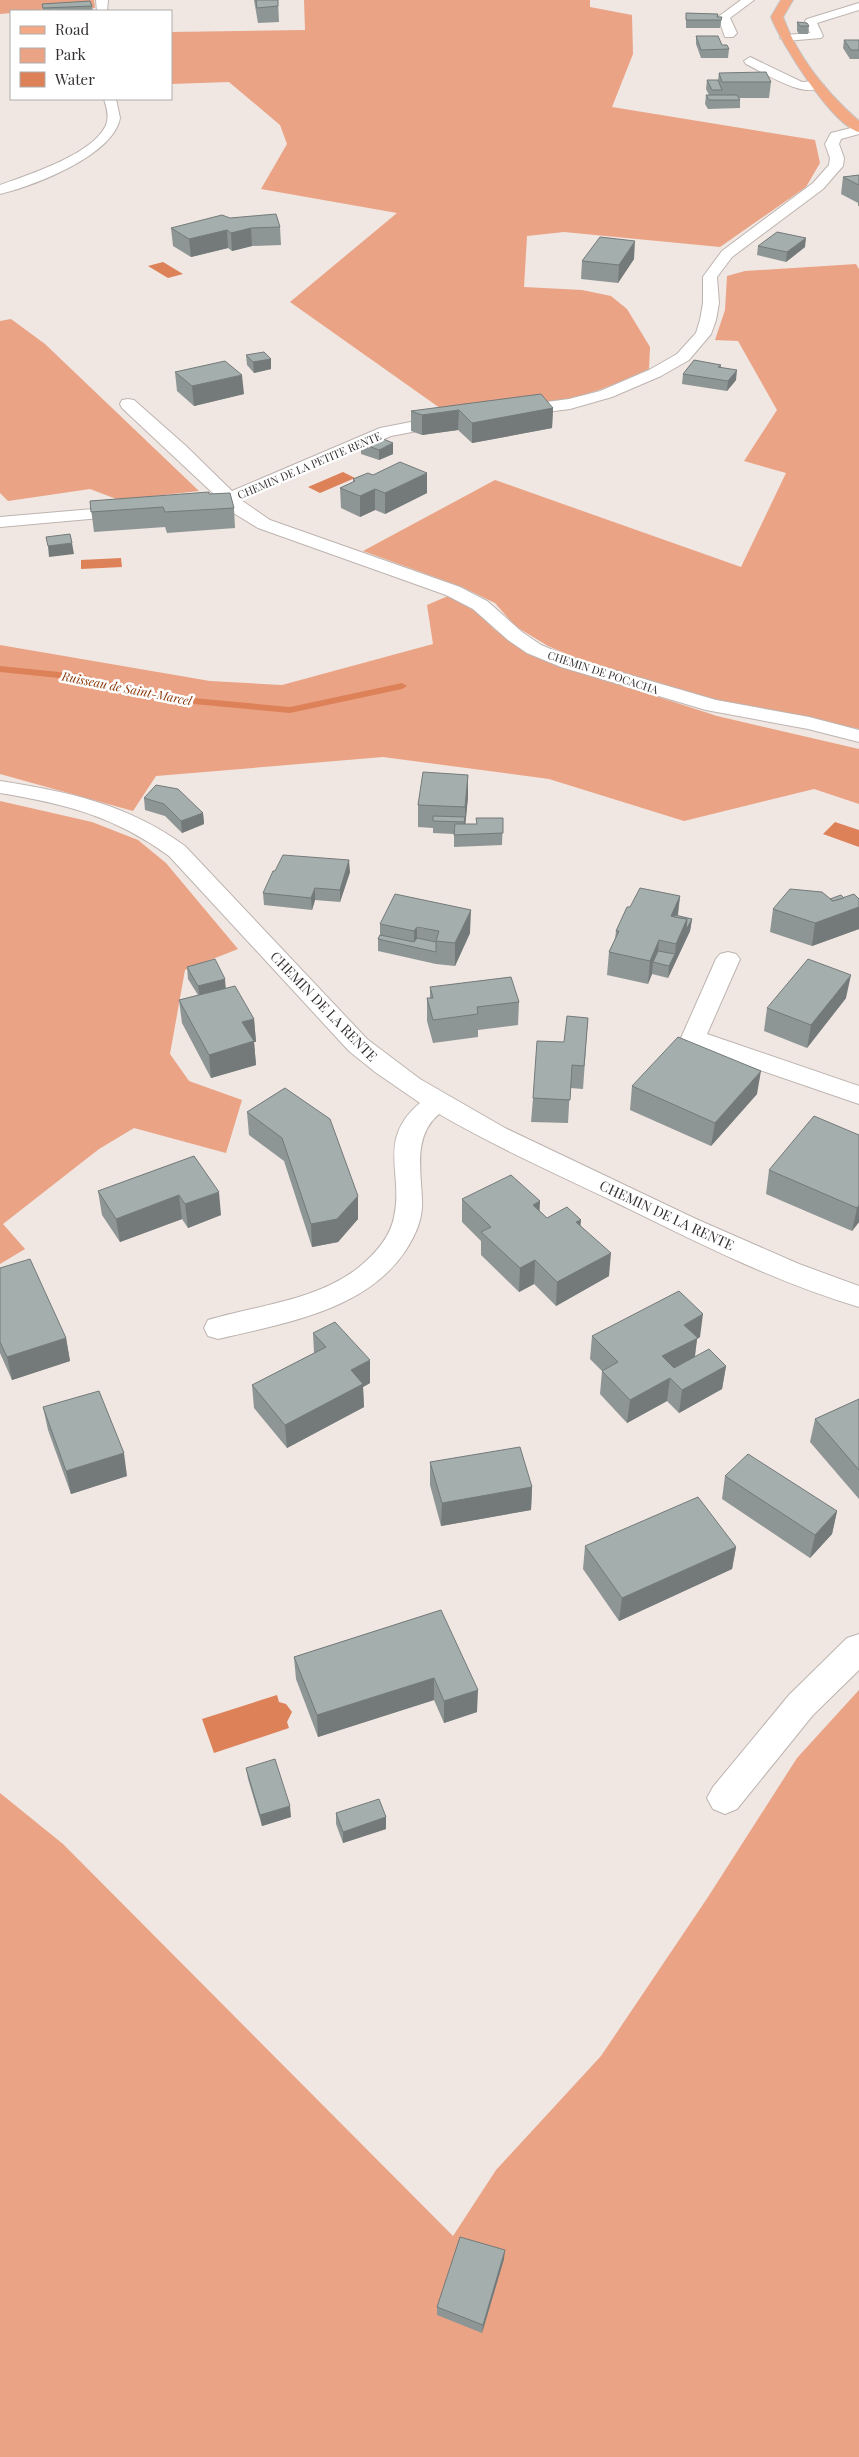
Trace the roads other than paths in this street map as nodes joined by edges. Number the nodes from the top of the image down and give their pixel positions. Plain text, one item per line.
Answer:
1 (748, 0) edge
2 (787, 0) edge
3 (859, 6) edge
4 (729, 35) dead end
5 (786, 38) junction
6 (750, 61) dead end
7 (818, 85) junction
8 (800, 86) junction
9 (793, 99) dead end
10 (110, 100) edge
11 (859, 129) edge
12 (0, 190) edge
13 (128, 404) dead end
14 (499, 414) edge
15 (462, 418) edge
16 (232, 498) junction
17 (175, 507) edge
18 (147, 509) edge
19 (0, 522) edge
20 (859, 736) edge
21 (0, 787) edge
22 (728, 959) dead end
23 (859, 1095) edge
24 (436, 1103) junction
25 (859, 1298) edge
26 (218, 1328) dead end
27 (859, 1648) edge
28 (726, 1798) dead end

1 - 4 street
2 - 5 main road
3 - 5 street
5 - 7 main road
6 - 8 street
7 - 8 street
7 - 11 main road
8 - 9 street
10 - 12 street
11 - 14 street
13 - 16 street, CHEMIN DE POCACHA
15 - 16 street, CHEMIN DE LA PETITE RENTE
16 - 17 street, CHEMIN DE LA PETITE RENTE
16 - 20 street, CHEMIN DE POCACHA
18 - 19 street
21 - 24 street, CHEMIN DE LA RENTE
22 - 23 street
24 - 25 street, CHEMIN DE LA RENTE
24 - 26 street
27 - 28 street

